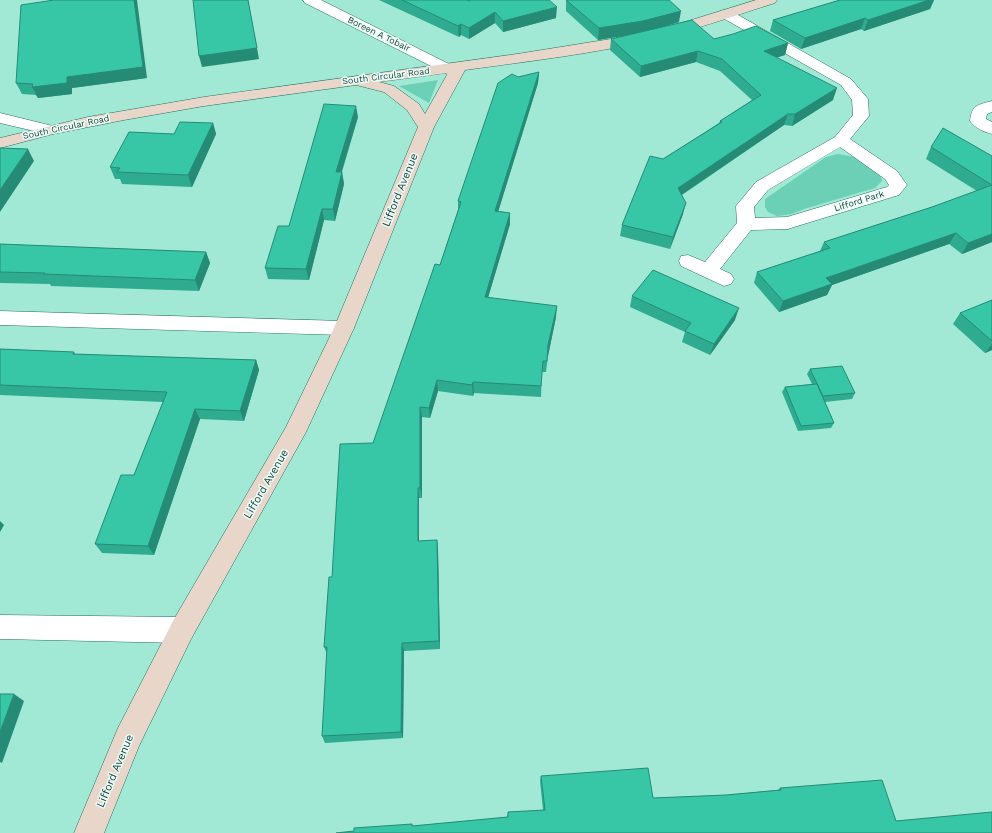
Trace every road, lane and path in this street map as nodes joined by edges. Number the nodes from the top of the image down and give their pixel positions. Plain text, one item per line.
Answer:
1 (310, 0) edge
2 (770, 0) edge
3 (726, 14) junction
4 (454, 68) junction
5 (354, 79) junction
6 (992, 106) edge
7 (0, 118) edge
8 (426, 127) junction
9 (47, 129) junction
10 (992, 129) edge
11 (841, 140) junction
12 (0, 143) edge
13 (746, 224) junction
14 (688, 261) dead end
15 (0, 318) edge
16 (344, 328) junction
17 (0, 627) edge
18 (182, 630) junction
19 (88, 833) edge

1 - 4 street, Boreen A Tobair
2 - 3 street, South Circular Road
3 - 4 street, South Circular Road
3 - 11 street
4 - 5 street, South Circular Road
4 - 8 street, Lifford Avenue
5 - 8 street
5 - 9 street, South Circular Road
6 - 10 street
7 - 9 street
8 - 16 street, Lifford Avenue
9 - 12 street, South Circular Road
11 - 13 street
11 - 13 street, Lifford Park
13 - 14 street
15 - 16 street
16 - 18 street, Lifford Avenue
17 - 18 street
18 - 19 street, Lifford Avenue

